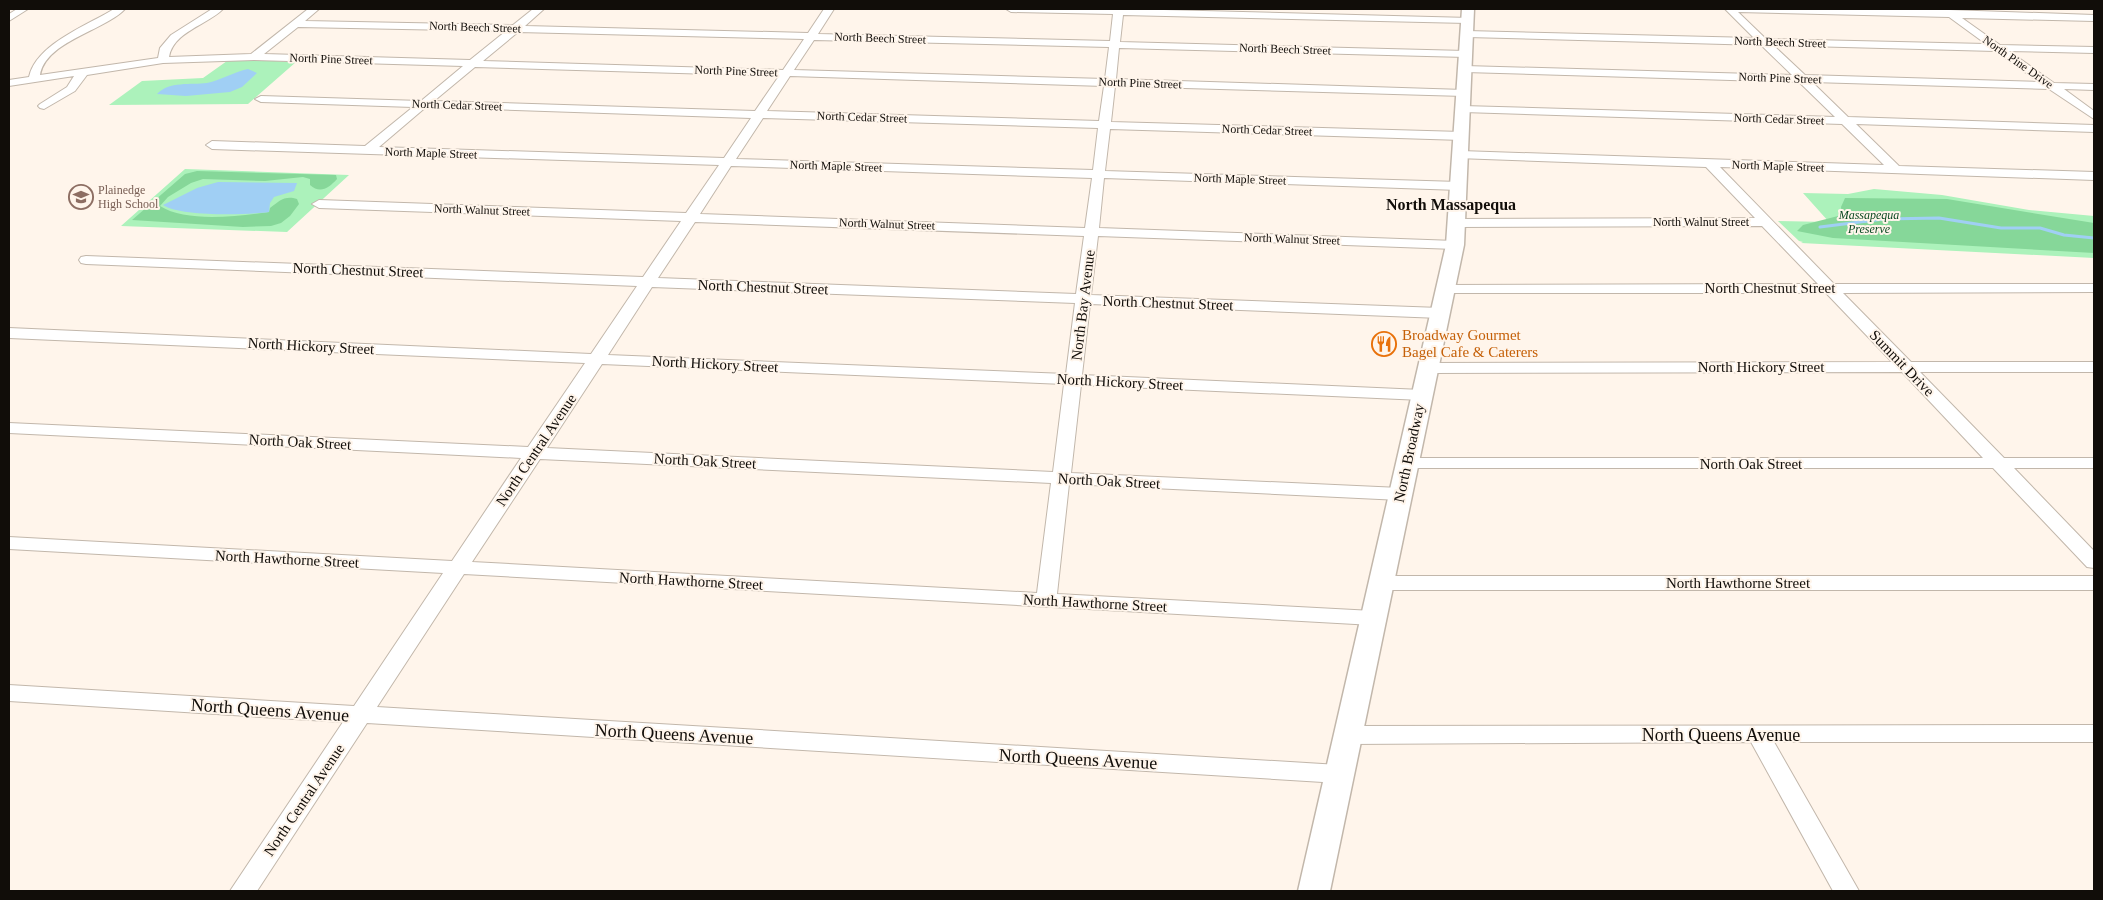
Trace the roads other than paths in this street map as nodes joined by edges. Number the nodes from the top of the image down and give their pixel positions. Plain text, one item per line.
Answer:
1 (23, 9) edge
2 (120, 9) edge
3 (218, 9) edge
4 (314, 9) edge
5 (539, 9) edge
6 (829, 9) edge
7 (1010, 9) edge
8 (1730, 9) edge
9 (1738, 9) edge
10 (1119, 10) edge
11 (1946, 11) edge
12 (9, 18) edge
13 (2094, 18) edge
14 (1467, 21) edge
15 (295, 24) junction
16 (515, 28) junction
17 (811, 36) junction
18 (1763, 42) junction
19 (1114, 45) junction
20 (1998, 48) junction
21 (2094, 50) edge
22 (254, 57) junction
23 (163, 60) junction
24 (1466, 62) junction
25 (473, 64) junction
26 (83, 72) junction
27 (787, 73) junction
28 (1801, 78) junction
29 (34, 79) junction
30 (1110, 82) junction
31 (9, 83) edge
32 (2051, 86) junction
33 (2094, 87) edge
34 (1464, 92) junction
35 (261, 99) dead end
36 (425, 104) junction
37 (44, 106) dead end
38 (1464, 109) junction
39 (760, 114) junction
40 (2094, 116) edge
41 (1844, 121) junction
42 (1105, 125) junction
43 (2094, 128) edge
44 (1462, 136) junction
45 (212, 145) dead end
46 (368, 150) junction
47 (1461, 155) junction
48 (727, 162) junction
49 (1709, 163) junction
50 (1895, 169) junction
51 (1098, 175) junction
52 (2094, 176) edge
53 (1459, 186) junction
54 (319, 204) dead end
55 (691, 217) junction
56 (1456, 222) junction
57 (1766, 222) junction
58 (1092, 232) junction
59 (1455, 245) junction
60 (86, 260) dead end
61 (648, 282) junction
62 (1830, 288) junction
63 (2094, 288) edge
64 (1084, 299) junction
65 (1442, 301) junction
66 (9, 333) edge
67 (597, 359) junction
68 (1906, 367) junction
69 (2094, 367) edge
70 (1428, 368) junction
71 (1074, 380) junction
72 (1422, 394) junction
73 (9, 428) edge
74 (534, 453) junction
75 (1407, 463) junction
76 (1999, 463) junction
77 (2094, 463) edge
78 (1061, 478) junction
79 (1400, 494) junction
80 (9, 543) edge
81 (2094, 562) edge
82 (457, 568) junction
83 (1381, 583) junction
84 (2094, 583) edge
85 (1046, 600) junction
86 (1373, 618) junction
87 (9, 693) edge
88 (360, 715) junction
89 (2094, 733) edge
90 (1348, 734) junction
91 (1758, 735) junction
92 (1339, 774) junction
93 (243, 891) edge
94 (1314, 891) edge
95 (1846, 891) edge

1 - 12 street
2 - 29 street
3 - 23 street
4 - 15 street
5 - 16 street
6 - 17 street, North Central Avenue
7 - 10 street, North Beech Street
8 - 18 street
9 - 11 street
10 - 14 street, North Beech Street
10 - 19 street, North Bay Avenue
11 - 13 street
11 - 20 street, North Pine Drive
14 - 18 street, North Beech Street
14 - 24 main road, North Broadway
15 - 16 street, North Beech Street
15 - 22 street
16 - 17 street, North Beech Street
16 - 25 street
17 - 19 street, North Beech Street
17 - 27 street, North Central Avenue
18 - 20 street, North Beech Street
18 - 28 street
19 - 24 street, North Beech Street
19 - 30 street, North Bay Avenue
20 - 21 street, North Beech Street
20 - 32 street, North Pine Drive
22 - 23 street, North Pine Street
22 - 25 street, North Pine Street
23 - 26 street, North Pine Street
24 - 28 street, North Pine Street
24 - 34 main road, North Broadway
25 - 27 street, North Pine Street
25 - 36 street
26 - 29 street, North Pine Street
26 - 37 street
27 - 30 street, North Pine Street
27 - 39 street, North Central Avenue
28 - 32 street, North Pine Street
28 - 41 street
29 - 31 street, North Pine Street
30 - 34 street, North Pine Street
30 - 42 street, North Bay Avenue
32 - 33 street, North Pine Street
32 - 40 street, North Pine Drive
34 - 38 main road, North Broadway
35 - 36 street, North Cedar Street
36 - 39 street, North Cedar Street
36 - 46 street
38 - 41 street, North Cedar Street
38 - 44 main road, North Broadway
39 - 42 street, North Cedar Street
39 - 48 street, North Central Avenue
41 - 43 street, North Cedar Street
41 - 50 street
42 - 44 street, North Cedar Street
42 - 51 street, North Bay Avenue
44 - 47 main road, North Broadway
45 - 46 street, North Maple Street
46 - 48 street, North Maple Street
47 - 49 street, North Maple Street
47 - 53 main road, North Broadway
48 - 51 street, North Maple Street
48 - 55 street, North Central Avenue
49 - 50 street, North Maple Street
49 - 57 street, Summit Drive
50 - 52 street, North Maple Street
51 - 53 street, North Maple Street
51 - 58 street, North Bay Avenue
53 - 56 main road, North Broadway
54 - 55 street, North Walnut Street
55 - 58 street, North Walnut Street
55 - 61 street, North Central Avenue
56 - 57 street, North Walnut Street
56 - 59 main road, North Broadway
57 - 62 street, Summit Drive
58 - 59 street, North Walnut Street
58 - 64 street, North Bay Avenue
59 - 65 main road, North Broadway
60 - 61 street, North Chestnut Street
61 - 64 street, North Chestnut Street
61 - 67 street, North Central Avenue
62 - 63 street, North Chestnut Street
62 - 65 street, North Chestnut Street
62 - 68 street, Summit Drive
64 - 65 street, North Chestnut Street
64 - 71 street, North Bay Avenue
65 - 70 main road, North Broadway
66 - 67 street, North Hickory Street
67 - 71 street, North Hickory Street
67 - 74 street, North Central Avenue
68 - 69 street, North Hickory Street
68 - 70 street, North Hickory Street
68 - 76 street, Summit Drive
70 - 72 main road, North Broadway
71 - 72 street, North Hickory Street
71 - 78 street, North Bay Avenue
72 - 75 main road, North Broadway
73 - 74 street, North Oak Street
74 - 78 street, North Oak Street
74 - 82 street, North Central Avenue
75 - 76 street, North Oak Street
75 - 79 main road, North Broadway
76 - 77 street, North Oak Street
76 - 81 street, Summit Drive
78 - 79 street, North Oak Street
78 - 85 street, North Bay Avenue
79 - 83 main road, North Broadway
80 - 82 street, North Hawthorne Street
82 - 85 street, North Hawthorne Street
82 - 88 street, North Central Avenue
83 - 84 street, North Hawthorne Street
83 - 86 main road, North Broadway
85 - 86 street, North Hawthorne Street
86 - 90 main road, North Broadway
87 - 88 street, North Queens Avenue
88 - 92 street, North Queens Avenue
88 - 93 street, North Central Avenue
89 - 91 street, North Queens Avenue
90 - 91 street, North Queens Avenue
90 - 92 main road, North Broadway
91 - 95 street
92 - 94 main road, North Broadway

